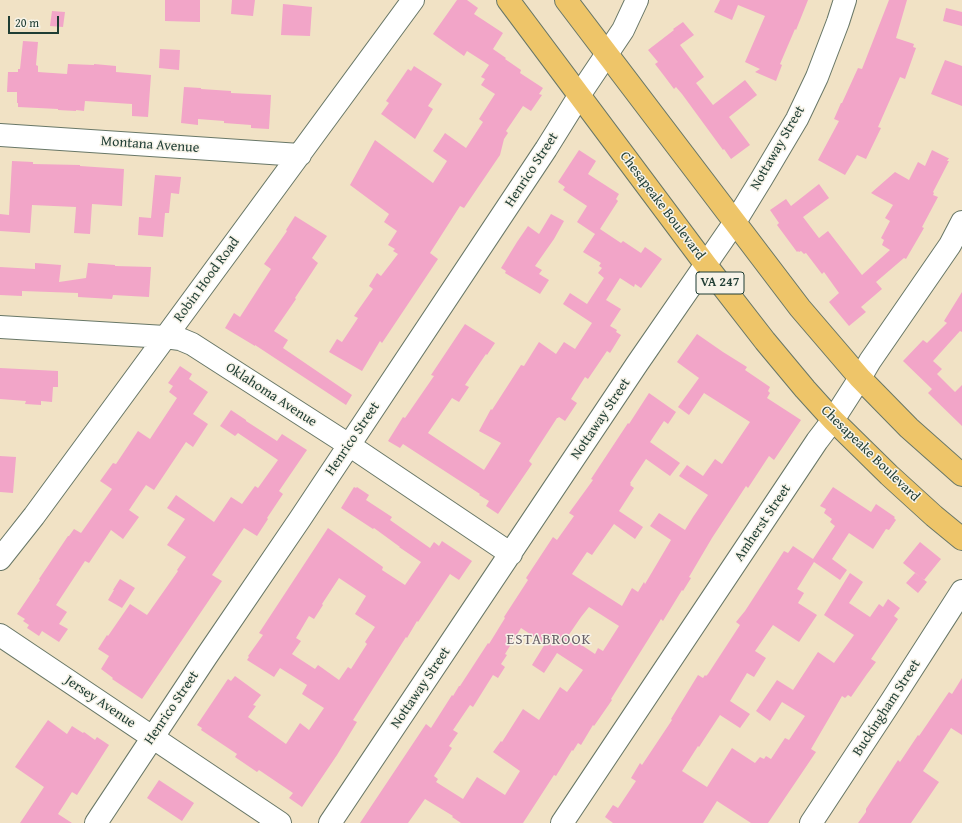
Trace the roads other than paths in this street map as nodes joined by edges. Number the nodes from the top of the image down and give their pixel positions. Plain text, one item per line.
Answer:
1 (414, 0) edge
2 (508, 0) edge
3 (566, 0) edge
4 (637, 0) edge
5 (846, 0) edge
6 (607, 54) junction
7 (580, 96) junction
8 (0, 135) edge
9 (300, 155) junction
10 (734, 222) junction
11 (962, 222) edge
12 (706, 265) junction
13 (0, 327) edge
14 (165, 337) junction
15 (860, 378) junction
16 (833, 420) junction
17 (349, 445) junction
18 (962, 475) edge
19 (962, 539) edge
20 (511, 554) junction
21 (0, 559) edge
22 (962, 591) edge
23 (0, 635) edge
24 (153, 738) junction
25 (96, 823) edge
26 (280, 823) edge
27 (330, 823) edge
28 (562, 823) edge
29 (811, 823) edge

1 - 9 street, Robin Hood Road
2 - 7 main road, Chesapeake Boulevard / VA 247
3 - 6 main road
4 - 6 street, Henrico Street
5 - 10 street, Nottaway Street
6 - 7 street, Henrico Street
6 - 10 main road
7 - 12 main road, Chesapeake Boulevard / VA 247
7 - 17 street, Henrico Street
8 - 9 street, Montana Avenue
9 - 14 street, Robin Hood Road
10 - 12 street, Nottaway Street
10 - 15 main road
11 - 15 street, Amherst Street
12 - 16 main road, Chesapeake Boulevard / VA 247
12 - 20 street, Nottaway Street
13 - 14 street, Oklahoma Avenue
14 - 17 street, Oklahoma Avenue
14 - 21 street, Robin Hood Road
15 - 16 street, Amherst Street
15 - 18 main road
16 - 19 main road, Chesapeake Boulevard / VA 247
16 - 28 street, Amherst Street
17 - 20 street, Oklahoma Avenue
17 - 24 street, Henrico Street
20 - 27 street, Nottaway Street
22 - 29 street, Buckingham Street
23 - 24 street, Jersey Avenue
24 - 25 street, Henrico Street
24 - 26 street, Jersey Avenue

